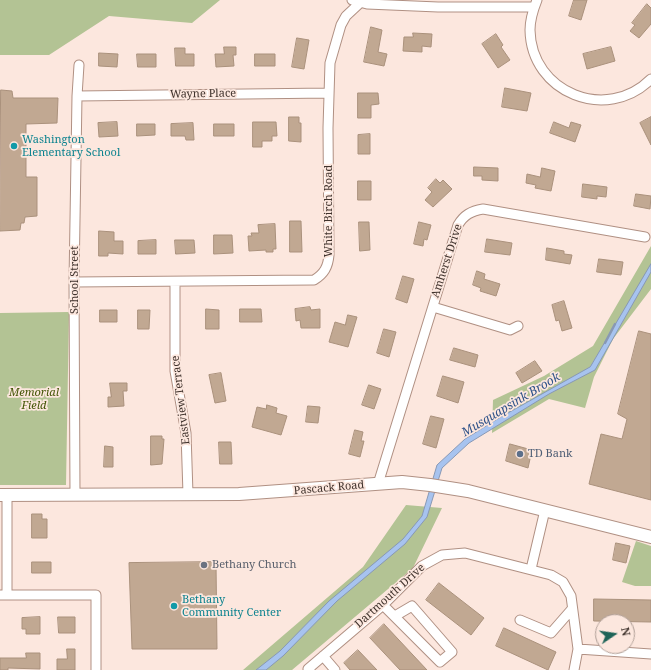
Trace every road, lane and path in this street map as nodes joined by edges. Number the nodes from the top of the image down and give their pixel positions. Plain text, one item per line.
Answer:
1 (357, 1) edge
2 (535, 4) edge
3 (80, 65) dead end
4 (651, 79) edge
5 (329, 93) junction
6 (77, 96) junction
7 (645, 237) dead end
8 (74, 282) junction
9 (175, 282) junction
10 (432, 307) junction
11 (518, 326) dead end
12 (378, 484) junction
13 (188, 494) junction
14 (3, 495) edge
15 (75, 495) junction
16 (545, 510) junction
17 (651, 537) edge
18 (531, 569) junction
19 (4, 595) edge
20 (383, 605) junction
21 (572, 608) junction
22 (395, 616) dead end
23 (520, 620) dead end
24 (578, 649) junction
25 (651, 654) edge
26 (323, 656) junction
27 (309, 669) edge
28 (96, 670) edge
29 (335, 670) edge
30 (574, 670) edge

1 - 2 street
1 - 5 street, White Birch Road
2 - 4 street
3 - 6 street, School Street
5 - 6 street, Wayne Place
5 - 9 street, White Birch Road
6 - 8 street, School Street
7 - 10 street, Amherst Drive
8 - 9 street, White Birch Road
8 - 15 street, School Street
9 - 13 street, Eastview Terrace
10 - 11 street
10 - 12 street, Amherst Drive
12 - 13 street, Pascack Road
12 - 16 street, Pascack Road
13 - 15 street, Pascack Road
14 - 15 street, Pascack Road
14 - 19 street
16 - 17 street, Pascack Road
16 - 18 street
18 - 20 street, Dartmouth Drive
18 - 21 street, Dartmouth Drive
19 - 28 street
20 - 22 street
20 - 26 street, Dartmouth Drive
21 - 23 street
21 - 24 street, Dartmouth Drive
24 - 25 street
24 - 30 street, Dartmouth Drive
26 - 27 street, Dartmouth Drive
26 - 29 street

